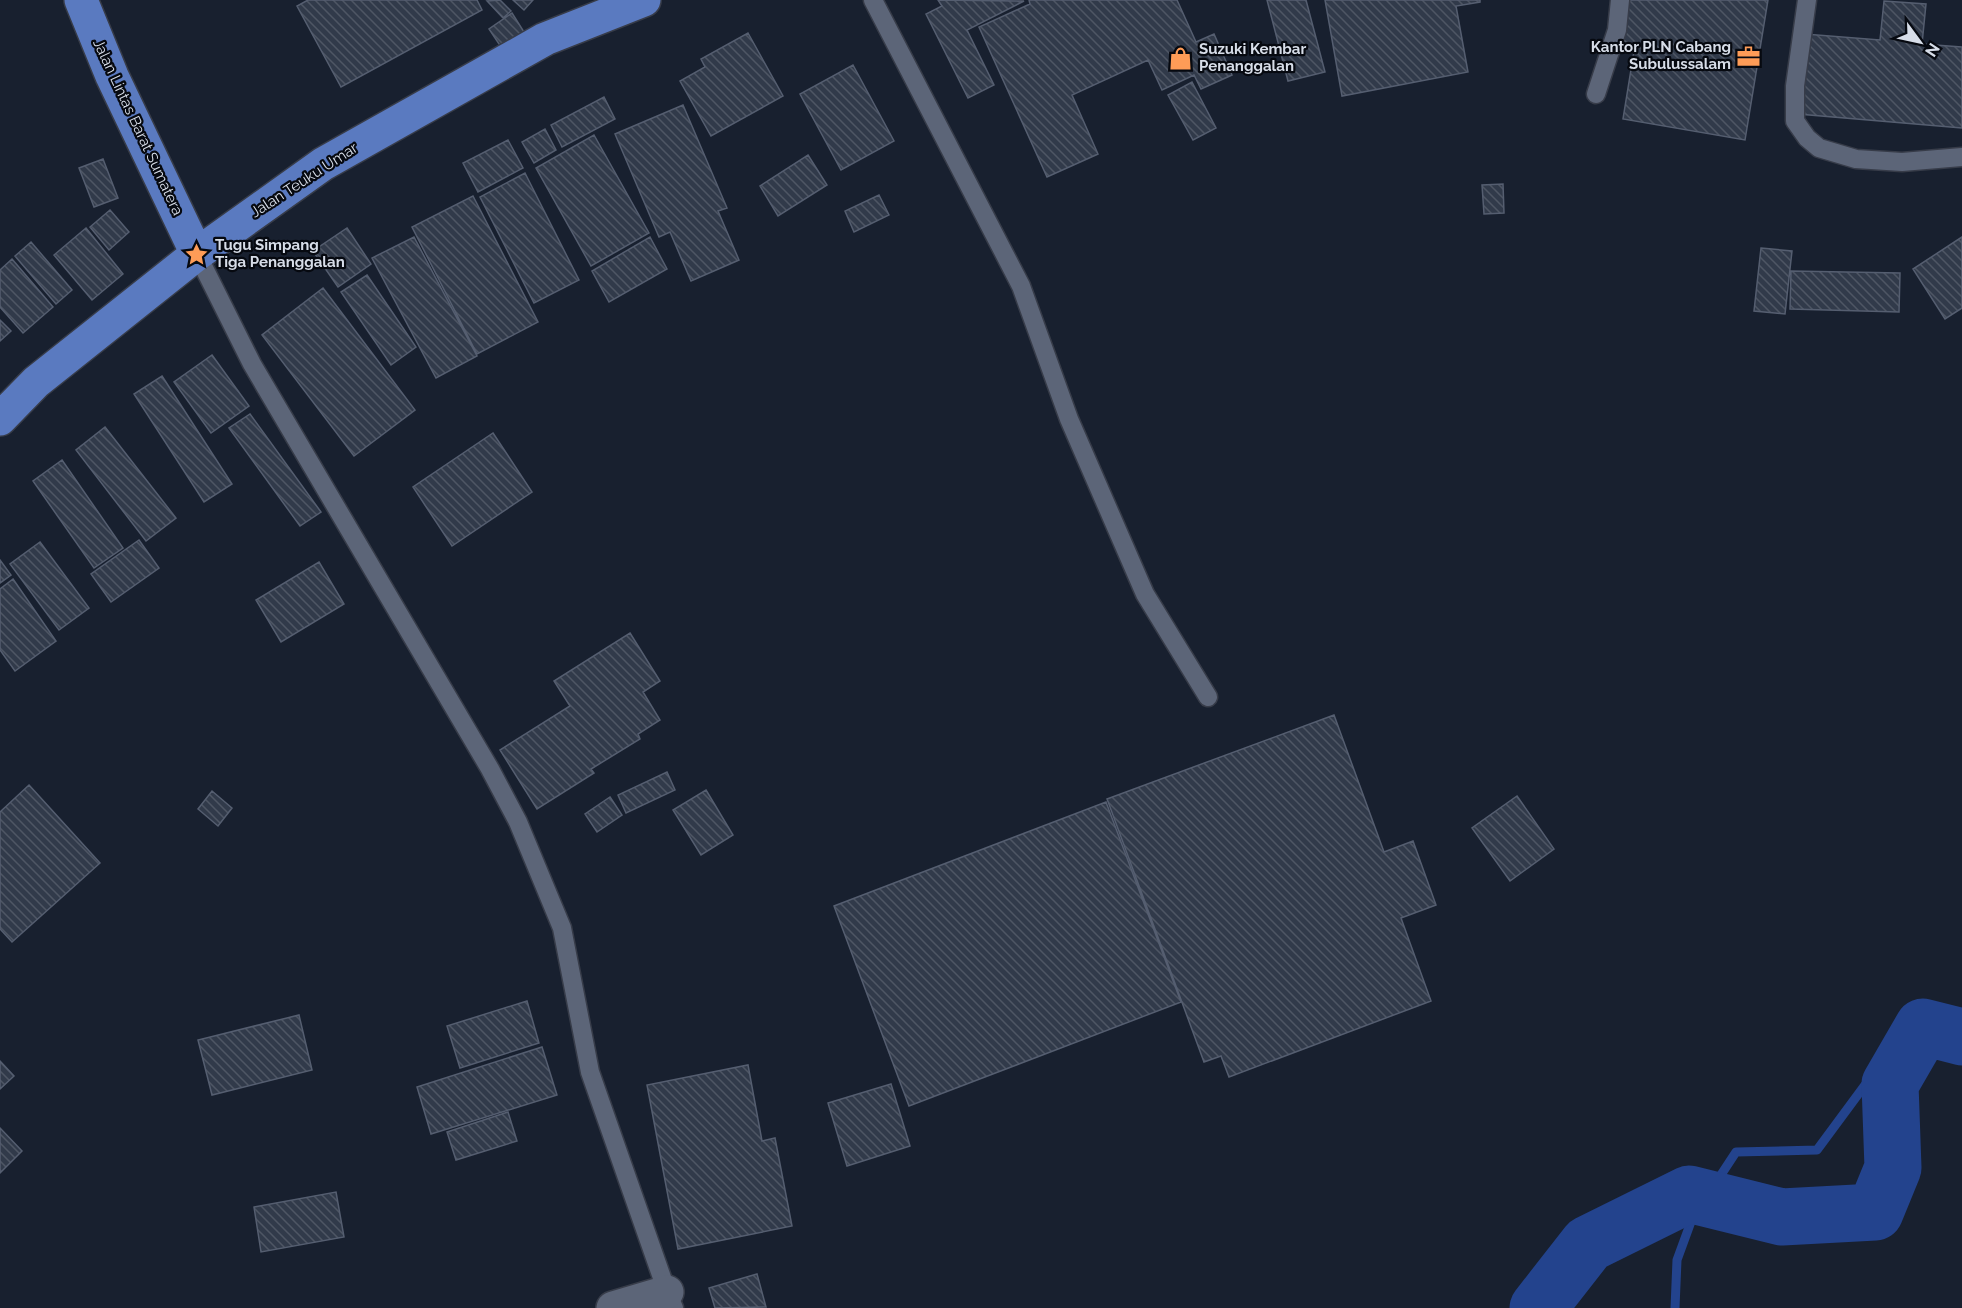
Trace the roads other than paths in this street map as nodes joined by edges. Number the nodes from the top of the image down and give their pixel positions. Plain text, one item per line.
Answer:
1 (81, 0) edge
2 (644, 0) edge
3 (873, 0) edge
4 (1620, 0) edge
5 (1807, 0) edge
6 (1596, 94) dead end
7 (1962, 157) edge
8 (196, 254) junction
9 (0, 419) edge
10 (1208, 697) dead end
11 (670, 1300) edge
12 (613, 1308) edge

1 - 8 highway, Jalan Lintas Barat Sumatera
2 - 8 highway, Jalan Teuku Umar
3 - 10 lane
4 - 6 lane
5 - 7 lane
8 - 9 highway, Jalan Teuku Umar
8 - 11 lane
11 - 12 street

